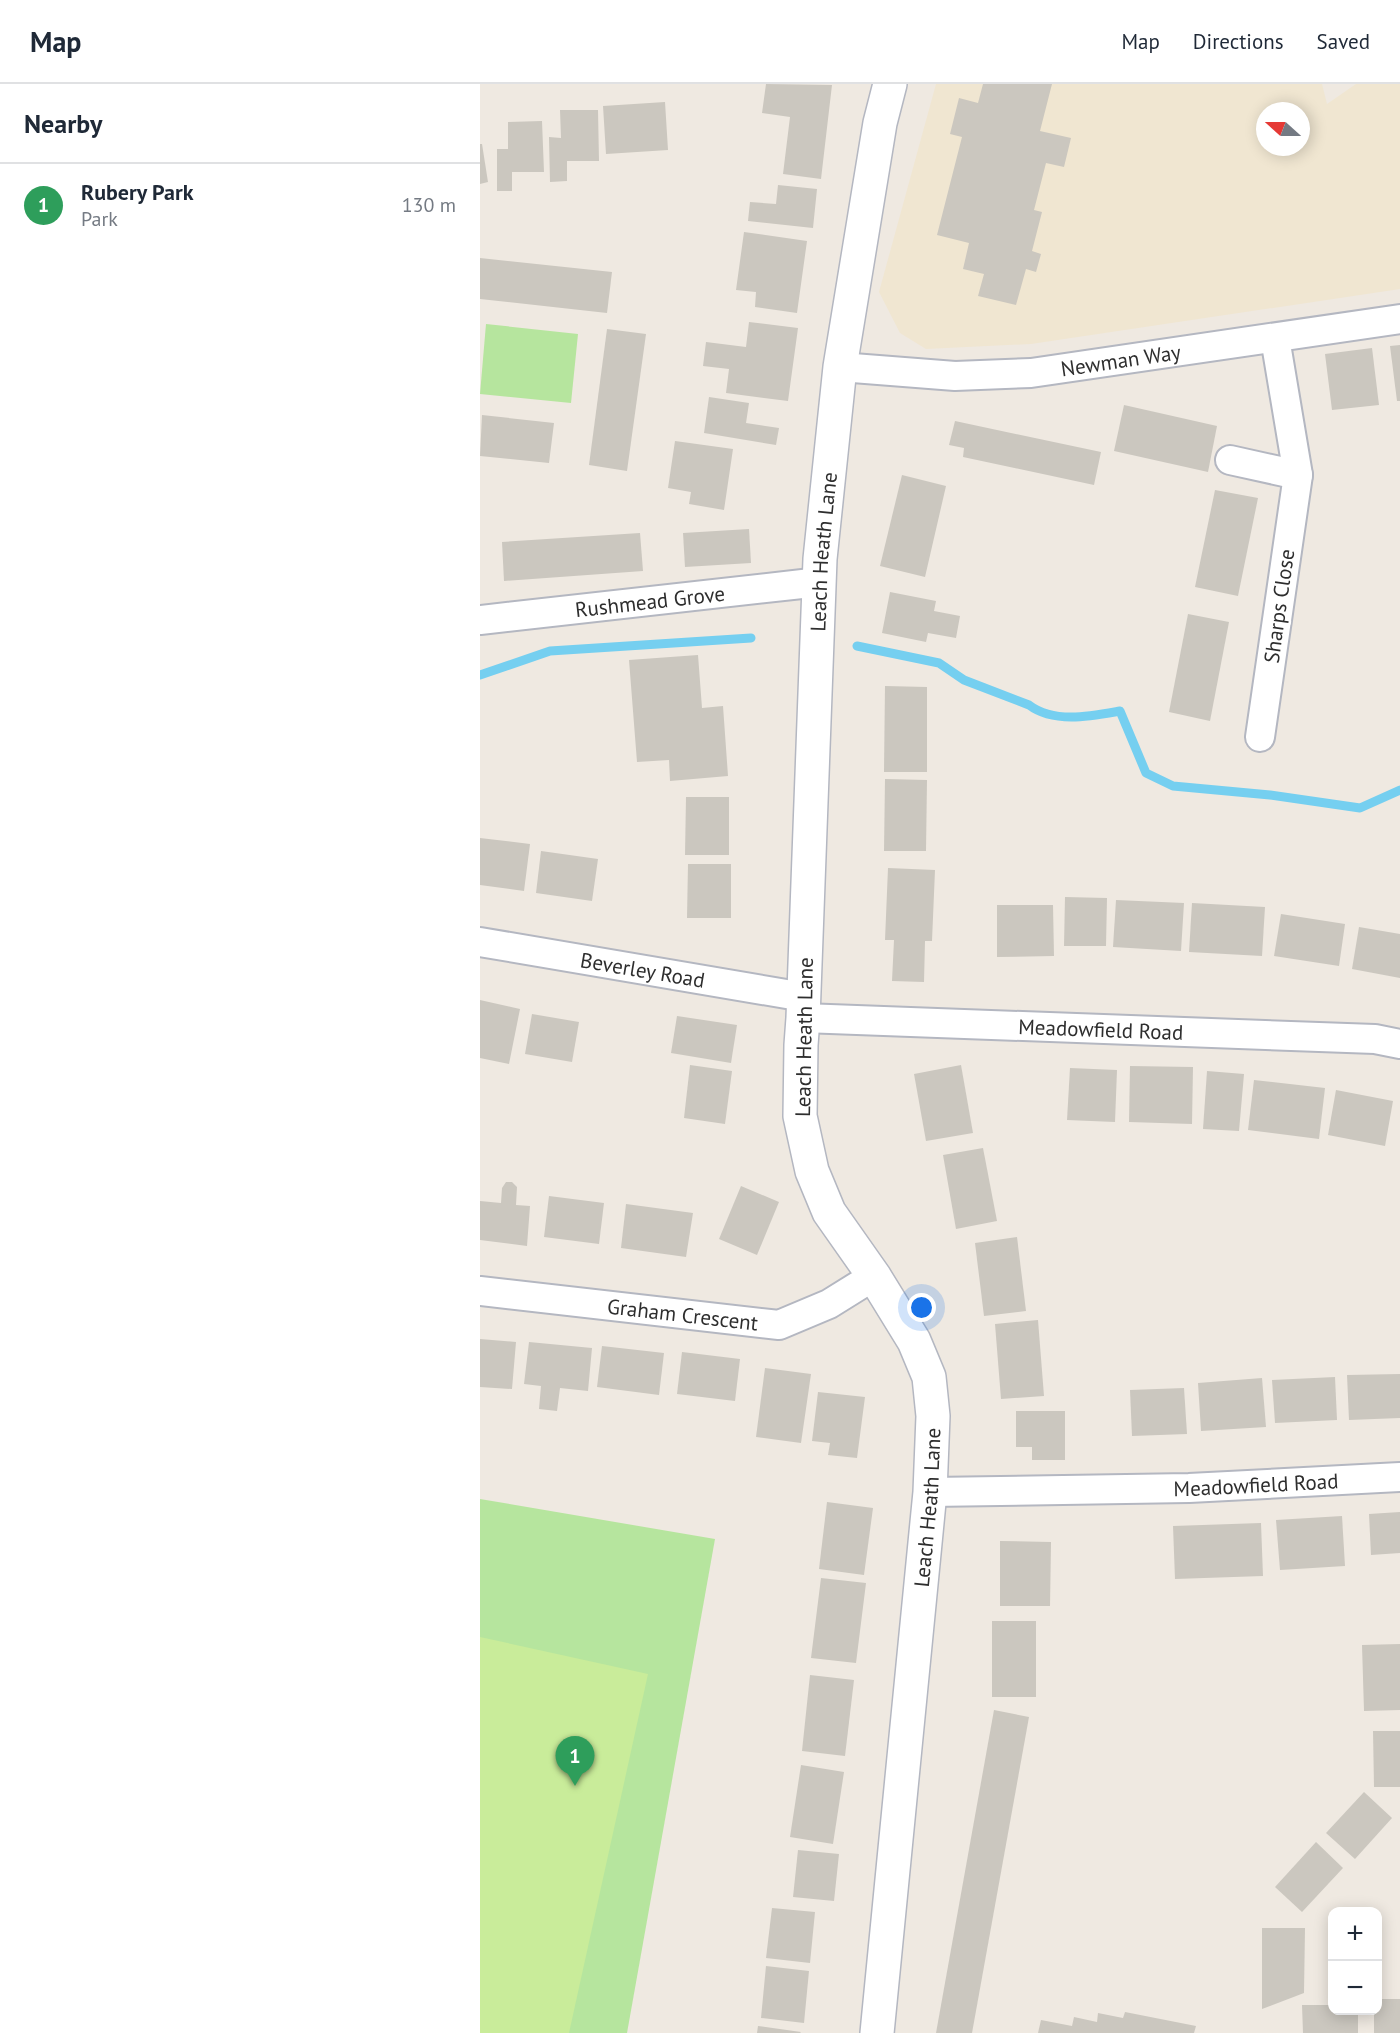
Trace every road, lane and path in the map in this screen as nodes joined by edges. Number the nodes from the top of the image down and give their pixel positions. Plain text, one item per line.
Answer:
1 (890, 84) edge
2 (1400, 319) edge
3 (1275, 338) junction
4 (840, 367) junction
5 (1230, 460) dead end
6 (1299, 475) junction
7 (820, 582) junction
8 (480, 620) edge
9 (1260, 737) dead end
10 (480, 942) edge
11 (803, 1008) junction
12 (1400, 1044) edge
13 (874, 1276) junction
14 (480, 1291) edge
15 (1400, 1477) edge
16 (930, 1492) junction
17 (877, 2033) edge

1 - 4 street, Leach Heath Lane
2 - 3 street, Newman Way
3 - 4 street, Newman Way
3 - 6 street, Sharps Close
4 - 7 street, Leach Heath Lane
5 - 6 street
6 - 9 street, Sharps Close
7 - 8 street, Rushmead Grove
7 - 11 street, Leach Heath Lane
10 - 11 street, Beverley Road
11 - 12 street, Meadowfield Road
11 - 13 street, Leach Heath Lane
13 - 14 street, Graham Crescent
13 - 16 street, Leach Heath Lane
15 - 16 street, Meadowfield Road
16 - 17 street, Leach Heath Lane

